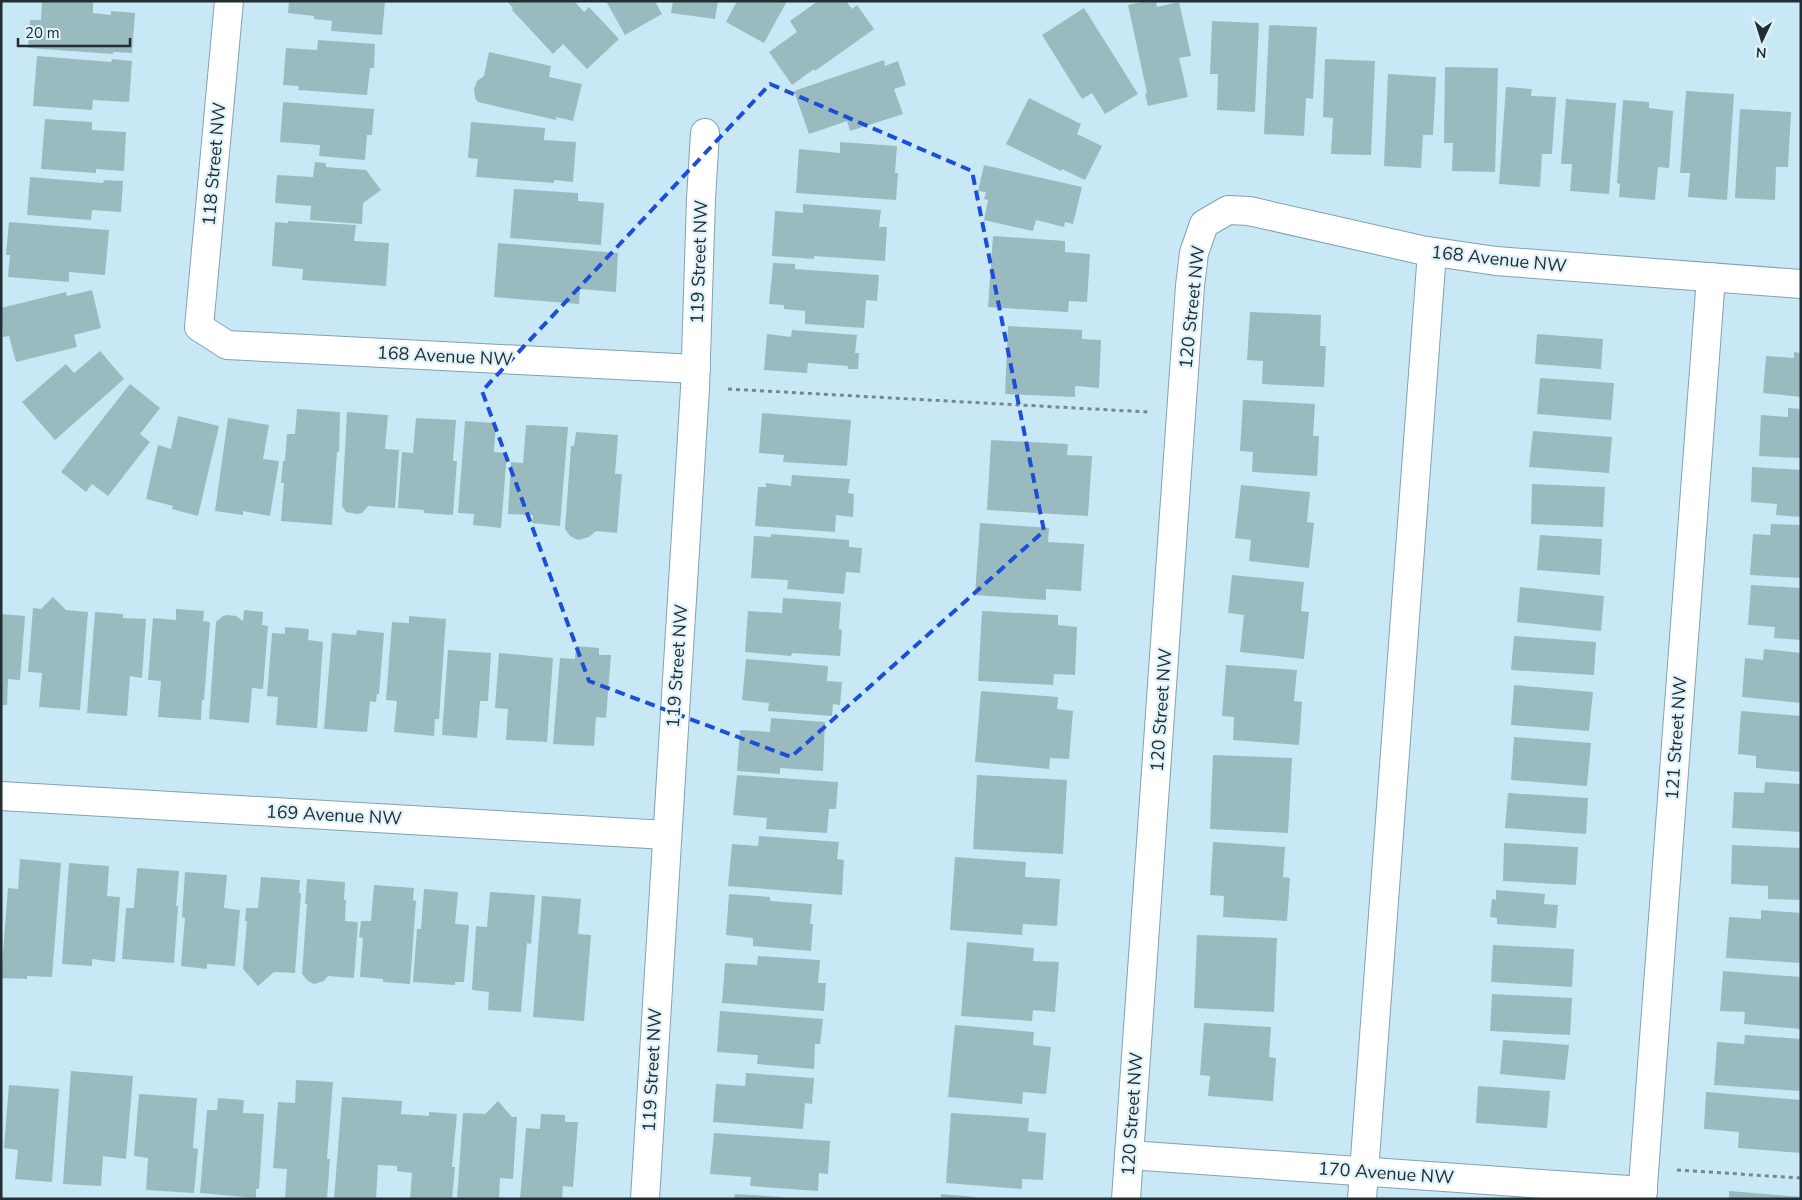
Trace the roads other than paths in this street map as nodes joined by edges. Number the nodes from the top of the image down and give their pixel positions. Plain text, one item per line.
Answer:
1 (229, 1) edge
2 (705, 133) dead end
3 (1204, 224) joint
4 (1432, 252) junction
5 (1711, 278) junction
6 (1801, 284) edge
7 (199, 326) joint
8 (695, 378) junction
9 (1, 796) edge
10 (666, 835) junction
11 (1129, 1155) junction
12 (1364, 1172) junction
13 (1643, 1186) edge
14 (645, 1199) edge
15 (1126, 1199) edge
16 (1362, 1199) edge

1 - 7 street, 118 Street NW
2 - 8 street, 119 Street NW
3 - 4 street, 168 Avenue NW
3 - 11 street, 120 Street NW
4 - 5 street, 168 Avenue NW
4 - 12 street
5 - 6 street, 168 Avenue NW
5 - 13 street, 121 Street NW
7 - 8 street, 168 Avenue NW
8 - 10 street, 119 Street NW
9 - 10 street, 169 Avenue NW
10 - 14 street, 119 Street NW
11 - 12 street, 170 Avenue NW
11 - 15 street, 120 Street NW
12 - 13 street, 170 Avenue NW
12 - 16 street

